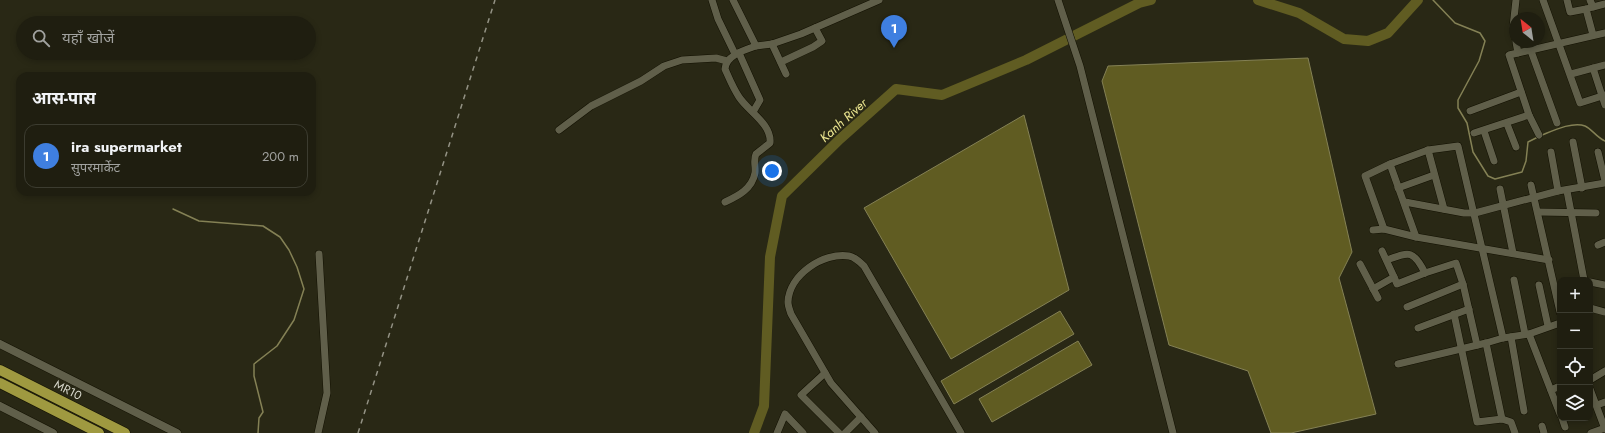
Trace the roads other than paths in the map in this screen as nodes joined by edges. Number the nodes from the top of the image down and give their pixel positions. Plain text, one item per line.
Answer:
1 (712, 0) edge
2 (733, 0) edge
3 (1516, 0) edge
4 (1543, 0) edge
5 (1567, 0) edge
6 (876, 1) edge
7 (1059, 2) edge
8 (1605, 4) edge
9 (1590, 5) edge
10 (1515, 12) edge
11 (815, 28) junction
12 (1605, 33) edge
13 (1593, 35) junction
14 (1559, 43) junction
15 (772, 44) junction
16 (756, 46) junction
17 (1517, 48) edge
18 (1531, 51) junction
19 (1518, 53) junction
20 (737, 54) junction
21 (727, 61) junction
22 (781, 62) junction
23 (1605, 65) edge
24 (1593, 68) junction
25 (786, 74) dead end
26 (1571, 74) junction
27 (1521, 92) junction
28 (1603, 96) edge
29 (1605, 105) edge
30 (1470, 110) dead end
31 (753, 112) junction
32 (1529, 115) junction
33 (1557, 123) dead end
34 (1507, 124) junction
35 (559, 130) dead end
36 (1484, 131) junction
37 (1474, 133) dead end
38 (1539, 135) dead end
39 (1573, 142) dead end
40 (1516, 147) dead end
41 (1428, 150) junction
42 (1551, 152) dead end
43 (1598, 152) dead end
44 (1494, 161) dead end
45 (1390, 164) junction
46 (1434, 175) junction
47 (1605, 182) edge
48 (1531, 185) dead end
49 (1398, 188) junction
50 (1582, 188) junction
51 (1500, 189) dead end
52 (1558, 191) junction
53 (1567, 191) junction
54 (1534, 198) junction
55 (725, 202) dead end
56 (1405, 202) junction
57 (1504, 205) junction
58 (1444, 210) junction
59 (1538, 212) junction
60 (1475, 213) junction
61 (1571, 213) junction
62 (1596, 213) dead end
63 (1384, 229) junction
64 (1373, 230) dead end
65 (1416, 236) junction
66 (1482, 248) junction
67 (1382, 251) dead end
68 (1513, 253) junction
69 (319, 254) dead end
70 (1387, 260) junction
71 (1549, 260) junction
72 (1360, 264) dead end
73 (1424, 273) junction
74 (1394, 277) junction
75 (1583, 277) edge
76 (1514, 280) dead end
77 (1593, 283) edge
78 (1463, 284) junction
79 (1539, 285) dead end
80 (1605, 285) edge
81 (1373, 289) junction
82 (1557, 294) edge
83 (1378, 298) dead end
84 (1407, 306) dead end
85 (1469, 309) junction
86 (1593, 309) edge
87 (1605, 312) edge
88 (1454, 314) junction
89 (1557, 324) edge
90 (1548, 326) junction
91 (1418, 328) dead end
92 (1527, 334) junction
93 (1511, 337) junction
94 (1503, 338) junction
95 (1486, 343) junction
96 (0, 344) edge
97 (1477, 345) junction
98 (1461, 348) junction
99 (1398, 364) dead end
100 (0, 370) edge
101 (825, 372) junction
102 (1605, 372) edge
103 (1593, 378) edge
104 (0, 383) edge
105 (1557, 387) edge
106 (1551, 390) junction
107 (1593, 396) edge
108 (1605, 402) edge
109 (1597, 405) junction
110 (0, 406) edge
111 (1557, 406) edge
112 (1524, 411) dead end
113 (861, 417) junction
114 (1502, 419) junction
115 (1563, 421) edge
116 (1565, 427) dead end
117 (1605, 428) edge
118 (53, 433) edge
119 (99, 433) edge
120 (125, 433) edge
121 (177, 433) edge
122 (318, 433) edge
123 (777, 433) edge
124 (803, 433) edge
125 (839, 433) edge
126 (845, 433) edge
127 (875, 433) edge
128 (962, 433) edge
129 (1173, 433) edge
130 (1515, 433) edge
131 (1591, 433) edge

1 - 20 street
2 - 16 street
3 - 10 street
4 - 14 street
5 - 9 street
6 - 11 street
7 - 129 street
8 - 9 street
9 - 13 street
11 - 15 street
11 - 22 street
12 - 13 street
13 - 14 street
14 - 18 street
14 - 26 street
15 - 16 street
15 - 22 street
16 - 20 street
17 - 19 street
18 - 19 street
18 - 33 street
19 - 27 street
20 - 21 street
20 - 31 street
21 - 31 street
21 - 35 street
22 - 25 street
23 - 24 street
24 - 26 street
24 - 28 street
26 - 28 street
27 - 30 street
27 - 32 street
28 - 29 street
31 - 55 street
32 - 34 street
32 - 38 street
34 - 36 street
34 - 40 street
36 - 37 street
36 - 44 street
39 - 50 street
41 - 45 street
41 - 46 street
41 - 60 street
42 - 52 street
43 - 47 street
45 - 49 street
45 - 63 street
46 - 49 street
46 - 58 street
47 - 50 street
48 - 54 street
49 - 56 street
50 - 53 street
51 - 57 street
52 - 53 street
52 - 54 street
53 - 61 street
54 - 57 street
54 - 59 street
56 - 58 street
56 - 65 street
57 - 60 street
57 - 68 street
58 - 60 street
59 - 61 street
59 - 71 street
60 - 66 street
61 - 62 street
61 - 75 street
63 - 64 street
63 - 65 street
65 - 66 street
66 - 68 street
66 - 94 street
67 - 70 street
68 - 71 street
69 - 122 street
70 - 73 street
70 - 74 street
71 - 82 street
72 - 81 street
73 - 74 street
73 - 78 street
74 - 81 street
76 - 92 street
77 - 80 street
78 - 84 street
78 - 85 street
79 - 90 street
81 - 83 street
85 - 88 street
85 - 97 street
86 - 87 street
88 - 91 street
88 - 98 street
89 - 90 street
90 - 92 street
92 - 93 street
92 - 106 street
93 - 94 street
93 - 112 street
94 - 95 street
95 - 97 street
95 - 114 street
96 - 121 street
97 - 98 street
98 - 99 street
98 - 114 street
100 - 120 main road, MR10
101 - 113 street
101 - 125 street
101 - 128 street
102 - 103 street
104 - 119 main road, MR10
105 - 106 street
106 - 111 street
107 - 109 street
108 - 109 street
109 - 117 street
110 - 118 street
113 - 126 street
113 - 127 street
114 - 130 street
115 - 116 street
117 - 131 street
123 - 124 street

